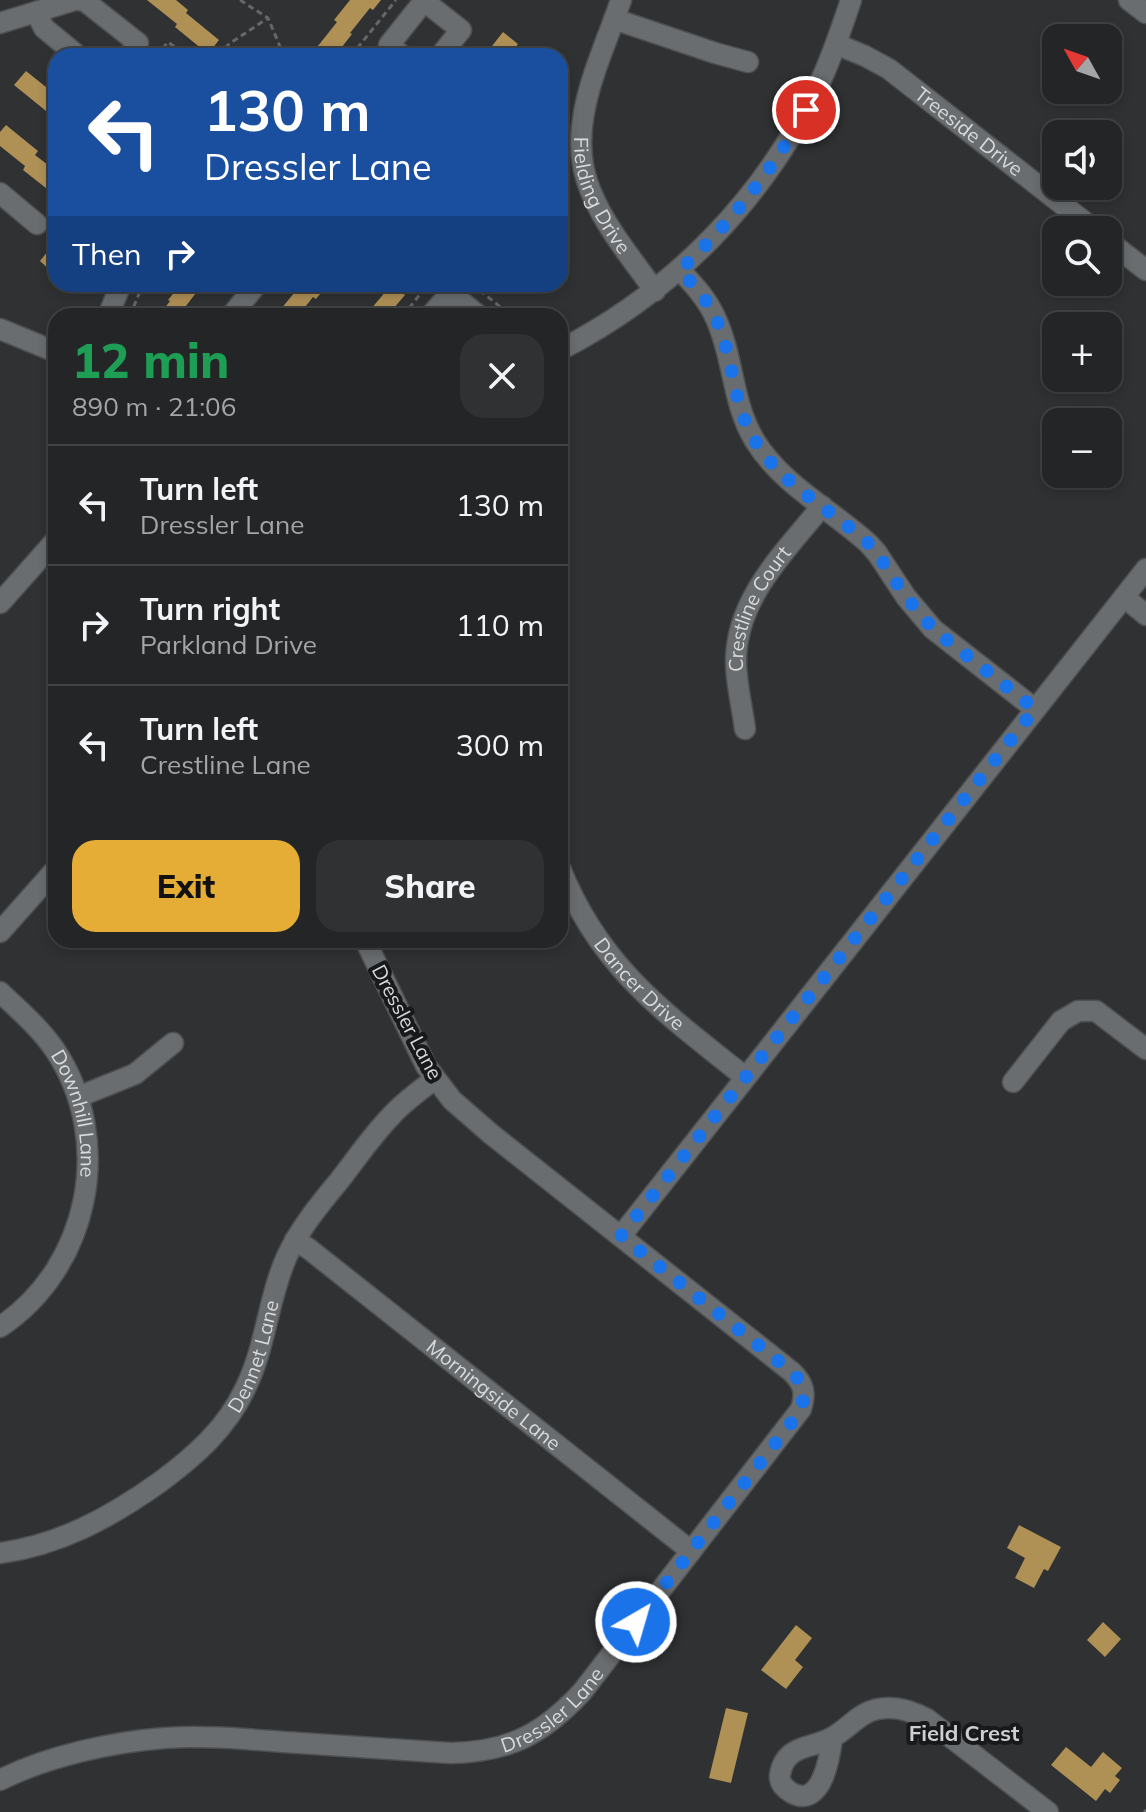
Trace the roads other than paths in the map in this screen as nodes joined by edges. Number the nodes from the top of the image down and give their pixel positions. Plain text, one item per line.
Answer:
1 (77, 0) edge
2 (851, 0) edge
3 (1129, 0) edge
4 (449, 8) edge
5 (618, 9) edge
6 (36, 12) junction
7 (1146, 13) edge
8 (0, 23) edge
9 (836, 44) junction
10 (68, 48) edge
11 (134, 48) edge
12 (393, 48) edge
13 (446, 48) edge
14 (748, 62) dead end
15 (0, 193) edge
16 (1077, 216) edge
17 (37, 224) dead end
18 (1122, 252) edge
19 (680, 270) junction
20 (1146, 270) edge
21 (655, 291) junction
22 (250, 292) edge
23 (238, 308) edge
24 (437, 308) edge
25 (469, 308) edge
26 (0, 329) edge
27 (568, 346) edge
28 (48, 349) edge
29 (822, 506) junction
30 (48, 549) edge
31 (1146, 569) edge
32 (1124, 597) junction
33 (0, 603) edge
34 (1146, 615) edge
35 (1035, 709) junction
36 (745, 729) dead end
37 (48, 878) edge
38 (568, 884) edge
39 (0, 932) edge
40 (369, 948) edge
41 (0, 992) edge
42 (173, 1043) dead end
43 (1146, 1049) edge
44 (745, 1077) junction
45 (435, 1079) junction
46 (1013, 1082) dead end
47 (78, 1097) junction
48 (621, 1236) junction
49 (295, 1240) junction
50 (0, 1327) edge
51 (691, 1551) junction
52 (0, 1553) edge
53 (832, 1738) dead end
54 (0, 1780) edge
55 (1048, 1812) edge

1 - 6 street
1 - 11 street
2 - 9 street
3 - 7 street
4 - 12 street
4 - 13 street
5 - 14 street
5 - 21 street, Fielding Drive
6 - 8 street
6 - 10 street
9 - 16 street, Treeside Drive
9 - 19 street
15 - 17 street
18 - 20 street
19 - 21 street
19 - 29 street
21 - 27 street
22 - 23 street
24 - 25 street
26 - 28 street
29 - 35 street
29 - 36 street, Crestline Court
30 - 33 street
31 - 32 street
32 - 34 street
32 - 35 street
35 - 44 street
37 - 39 street
38 - 44 street, Dancer Drive
40 - 45 street, Dressler Lane
41 - 47 street, Downhill Lane
42 - 47 street
43 - 46 street
44 - 48 street
45 - 48 street, Dressler Lane
45 - 49 street, Dennet Lane
47 - 50 street, Downhill Lane
48 - 51 street, Dressler Lane
49 - 51 street, Morningside Lane
49 - 52 street, Dennet Lane
51 - 54 street, Dressler Lane
53 - 55 street

